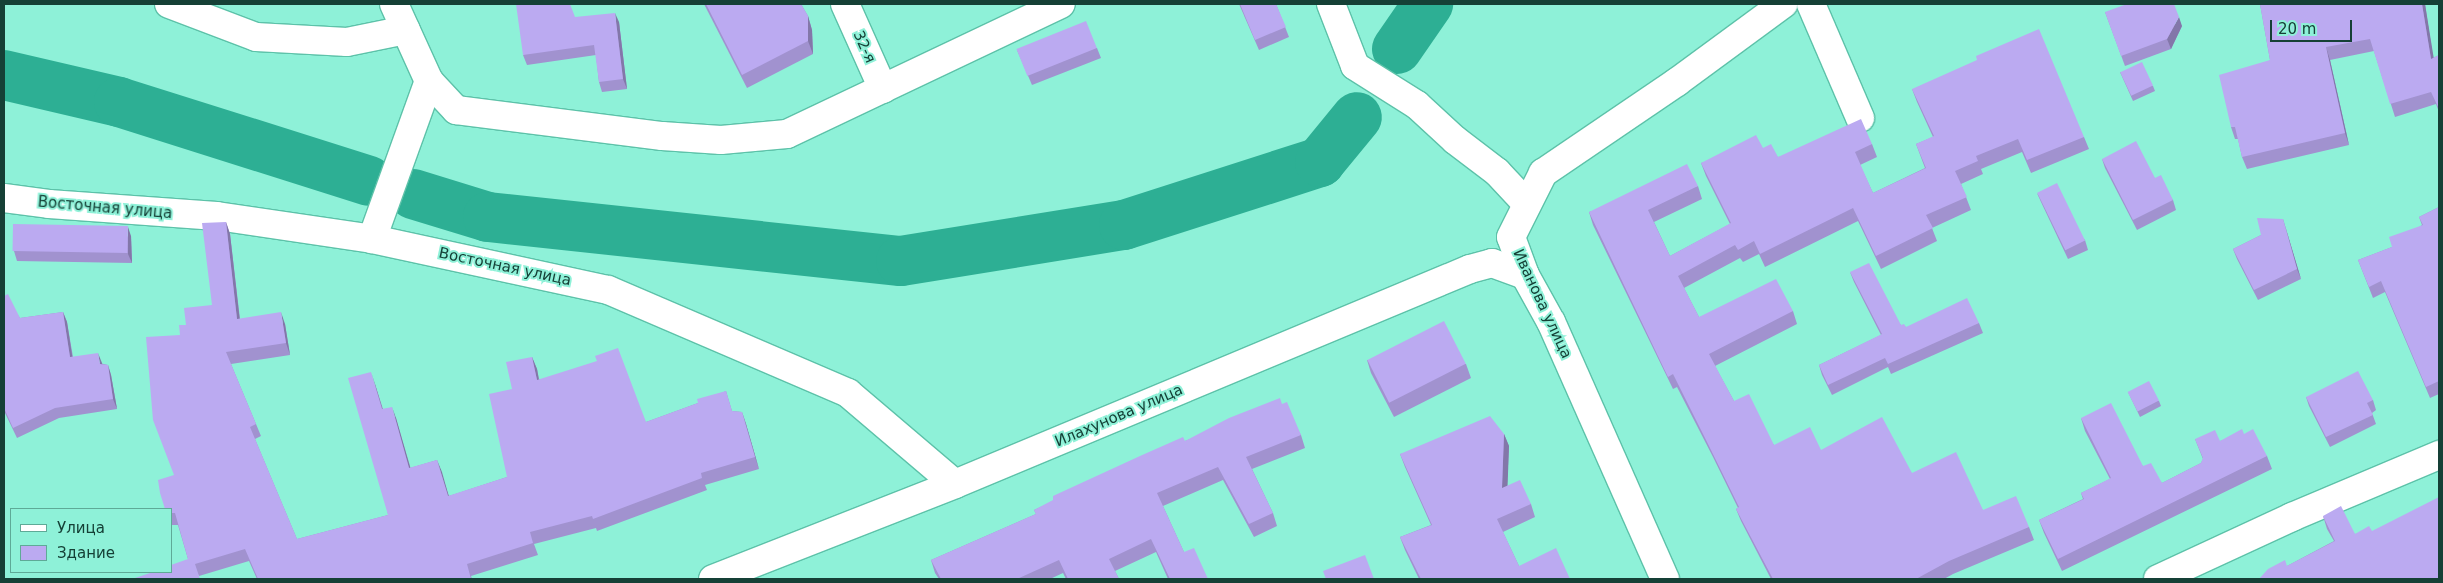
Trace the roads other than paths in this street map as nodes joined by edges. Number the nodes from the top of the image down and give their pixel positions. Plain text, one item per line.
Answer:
1 (169, 4) edge
2 (394, 4) edge
3 (845, 4) edge
4 (1061, 4) edge
5 (1332, 4) edge
6 (1783, 4) edge
7 (1811, 4) edge
8 (406, 30) junction
9 (429, 81) junction
10 (883, 89) junction
11 (1860, 118) edge
12 (4, 198) edge
13 (1526, 203) junction
14 (372, 239) junction
15 (1525, 275) junction
16 (2439, 455) edge
17 (955, 484) junction
18 (713, 579) edge
19 (1665, 579) edge
20 (2158, 579) edge

1 - 8 street
2 - 8 street
3 - 10 street, 32-я
4 - 10 street
5 - 13 street
6 - 13 street, Иванова улица
7 - 11 street
8 - 9 street
9 - 10 street
9 - 14 street
12 - 14 street, Восточная улица
13 - 15 street, Иванова улица
14 - 17 street, Восточная улица
15 - 17 street, Илахунова улица
15 - 19 street, Иванова улица
16 - 20 street
17 - 18 street, Илахунова улица

